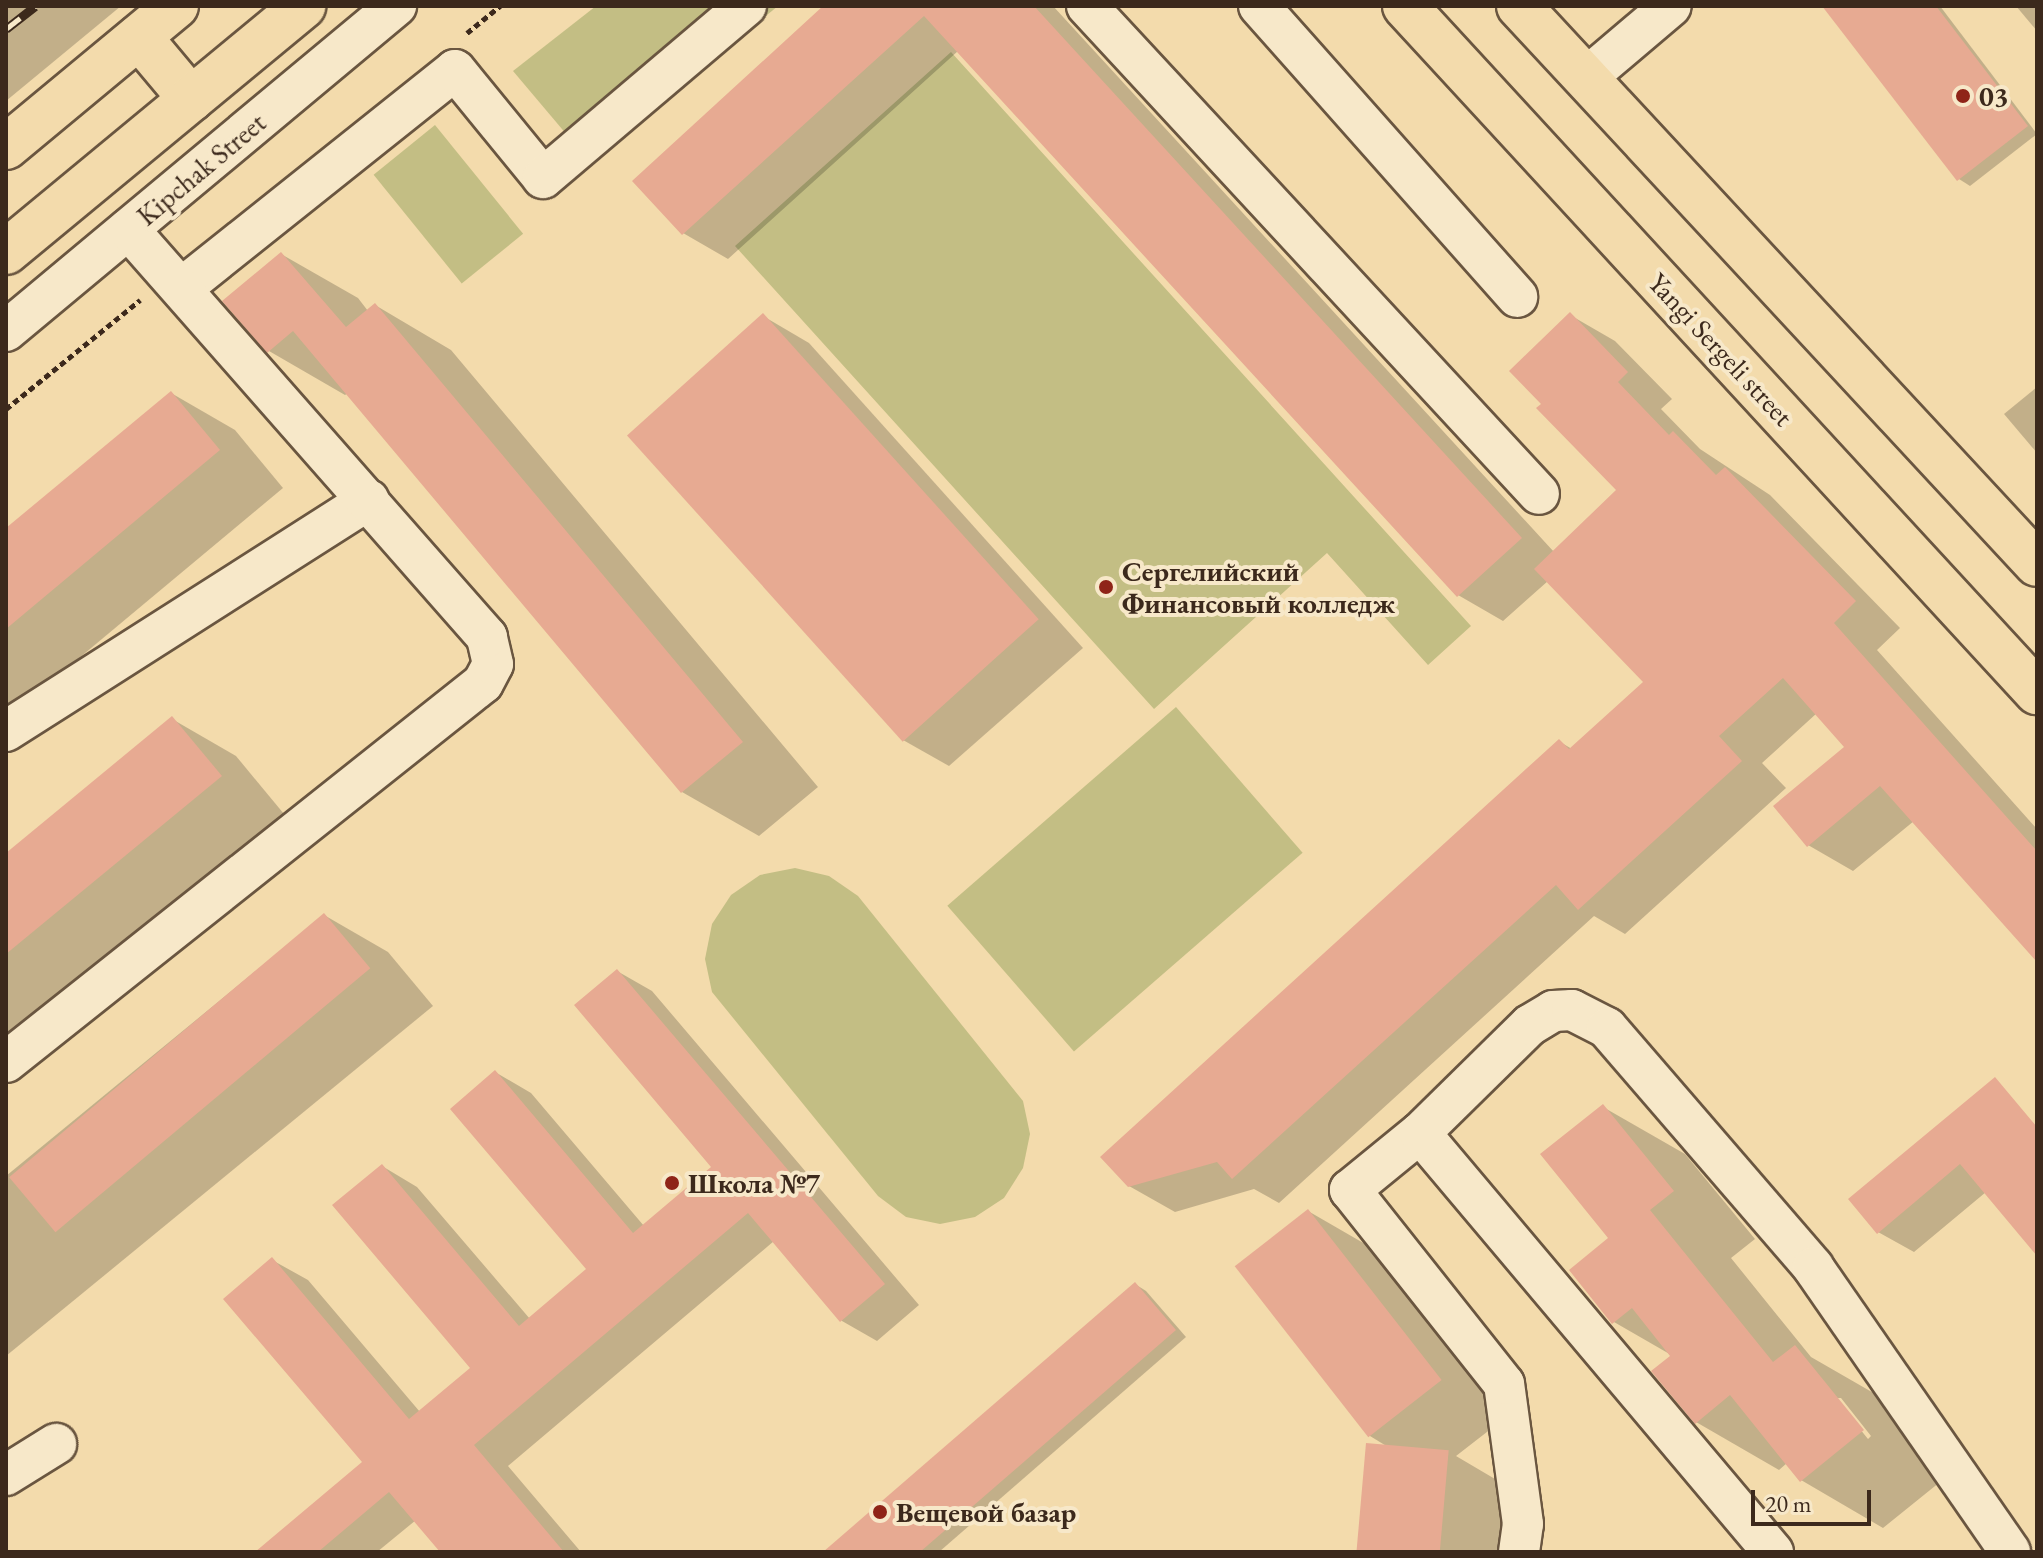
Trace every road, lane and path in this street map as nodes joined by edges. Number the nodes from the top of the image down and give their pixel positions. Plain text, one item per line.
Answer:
1 (176, 6) edge
2 (303, 6) edge
3 (396, 6) edge
4 (746, 6) edge
5 (1087, 6) edge
6 (1259, 6) edge
7 (1405, 6) edge
8 (1519, 6) edge
9 (1671, 6) edge
10 (139, 37) junction
11 (1586, 78) junction
12 (191, 99) junction
13 (6, 147) edge
14 (128, 229) junction
15 (6, 252) edge
16 (182, 288) junction
17 (1517, 297) dead end
18 (6, 331) edge
19 (1539, 494) dead end
20 (369, 500) junction
21 (2037, 564) edge
22 (2037, 692) edge
23 (6, 731) edge
24 (6, 1062) edge
25 (1420, 1133) junction
26 (56, 1444) dead end
27 (6, 1475) edge
28 (1519, 1552) edge
29 (1773, 1552) edge
30 (2010, 1552) edge

1 - 10 main road
2 - 12 main road
3 - 14 street, Kipchak Street
4 - 16 street
5 - 19 street
6 - 17 street
7 - 22 main road, Yangi Sergeli street
8 - 11 main road
9 - 11 street
10 - 12 main road
10 - 13 main road
11 - 21 main road
12 - 15 main road
14 - 16 street
14 - 18 street, Kipchak Street
16 - 20 street
20 - 23 street
20 - 24 street
25 - 28 street
25 - 29 street
25 - 30 street
26 - 27 street

